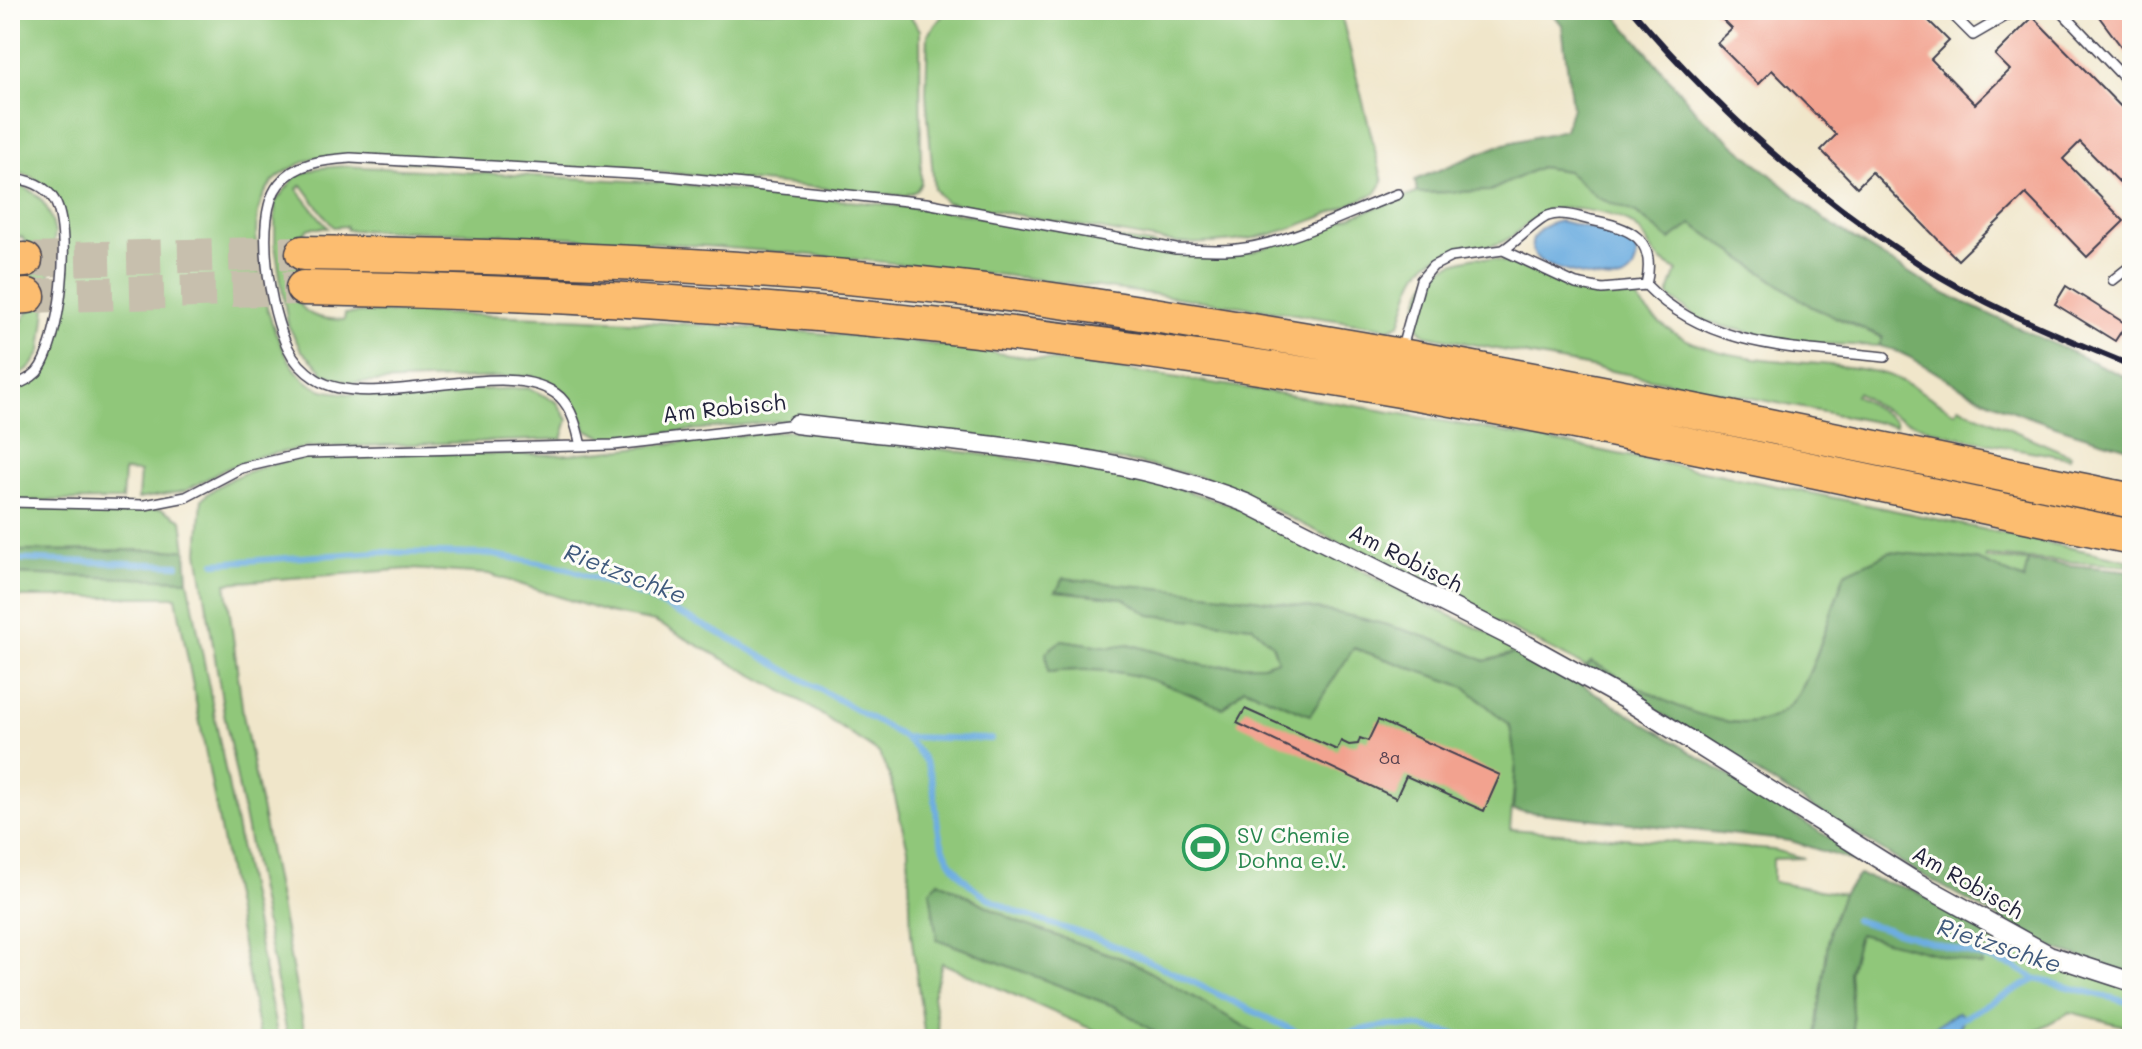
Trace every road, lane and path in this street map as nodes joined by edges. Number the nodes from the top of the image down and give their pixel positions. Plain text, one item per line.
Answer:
1 (1948, 10) edge
2 (2016, 10) edge
3 (2060, 10) edge
4 (2132, 86) edge
5 (10, 178) edge
6 (1398, 194) dead end
7 (1503, 250) junction
8 (303, 253) tunnel mouth
9 (2132, 265) edge
10 (2113, 280) dead end
11 (1646, 285) junction
12 (303, 288) tunnel mouth
13 (1400, 355) junction
14 (1885, 357) dead end
15 (10, 387) edge
16 (796, 424) joint
17 (581, 446) junction
18 (2132, 501) edge
19 (10, 502) edge
20 (2132, 537) edge
21 (2132, 982) edge

1 - 2 lane
3 - 4 lane
5 - 15 lane
6 - 17 lane
7 - 11 lane
7 - 11 lane
7 - 13 lane
8 - 13 highway
9 - 10 lane
11 - 14 lane
12 - 20 highway
13 - 18 highway
16 - 17 lane, Am Robisch
16 - 21 street, Am Robisch
17 - 19 lane, Am Robisch

